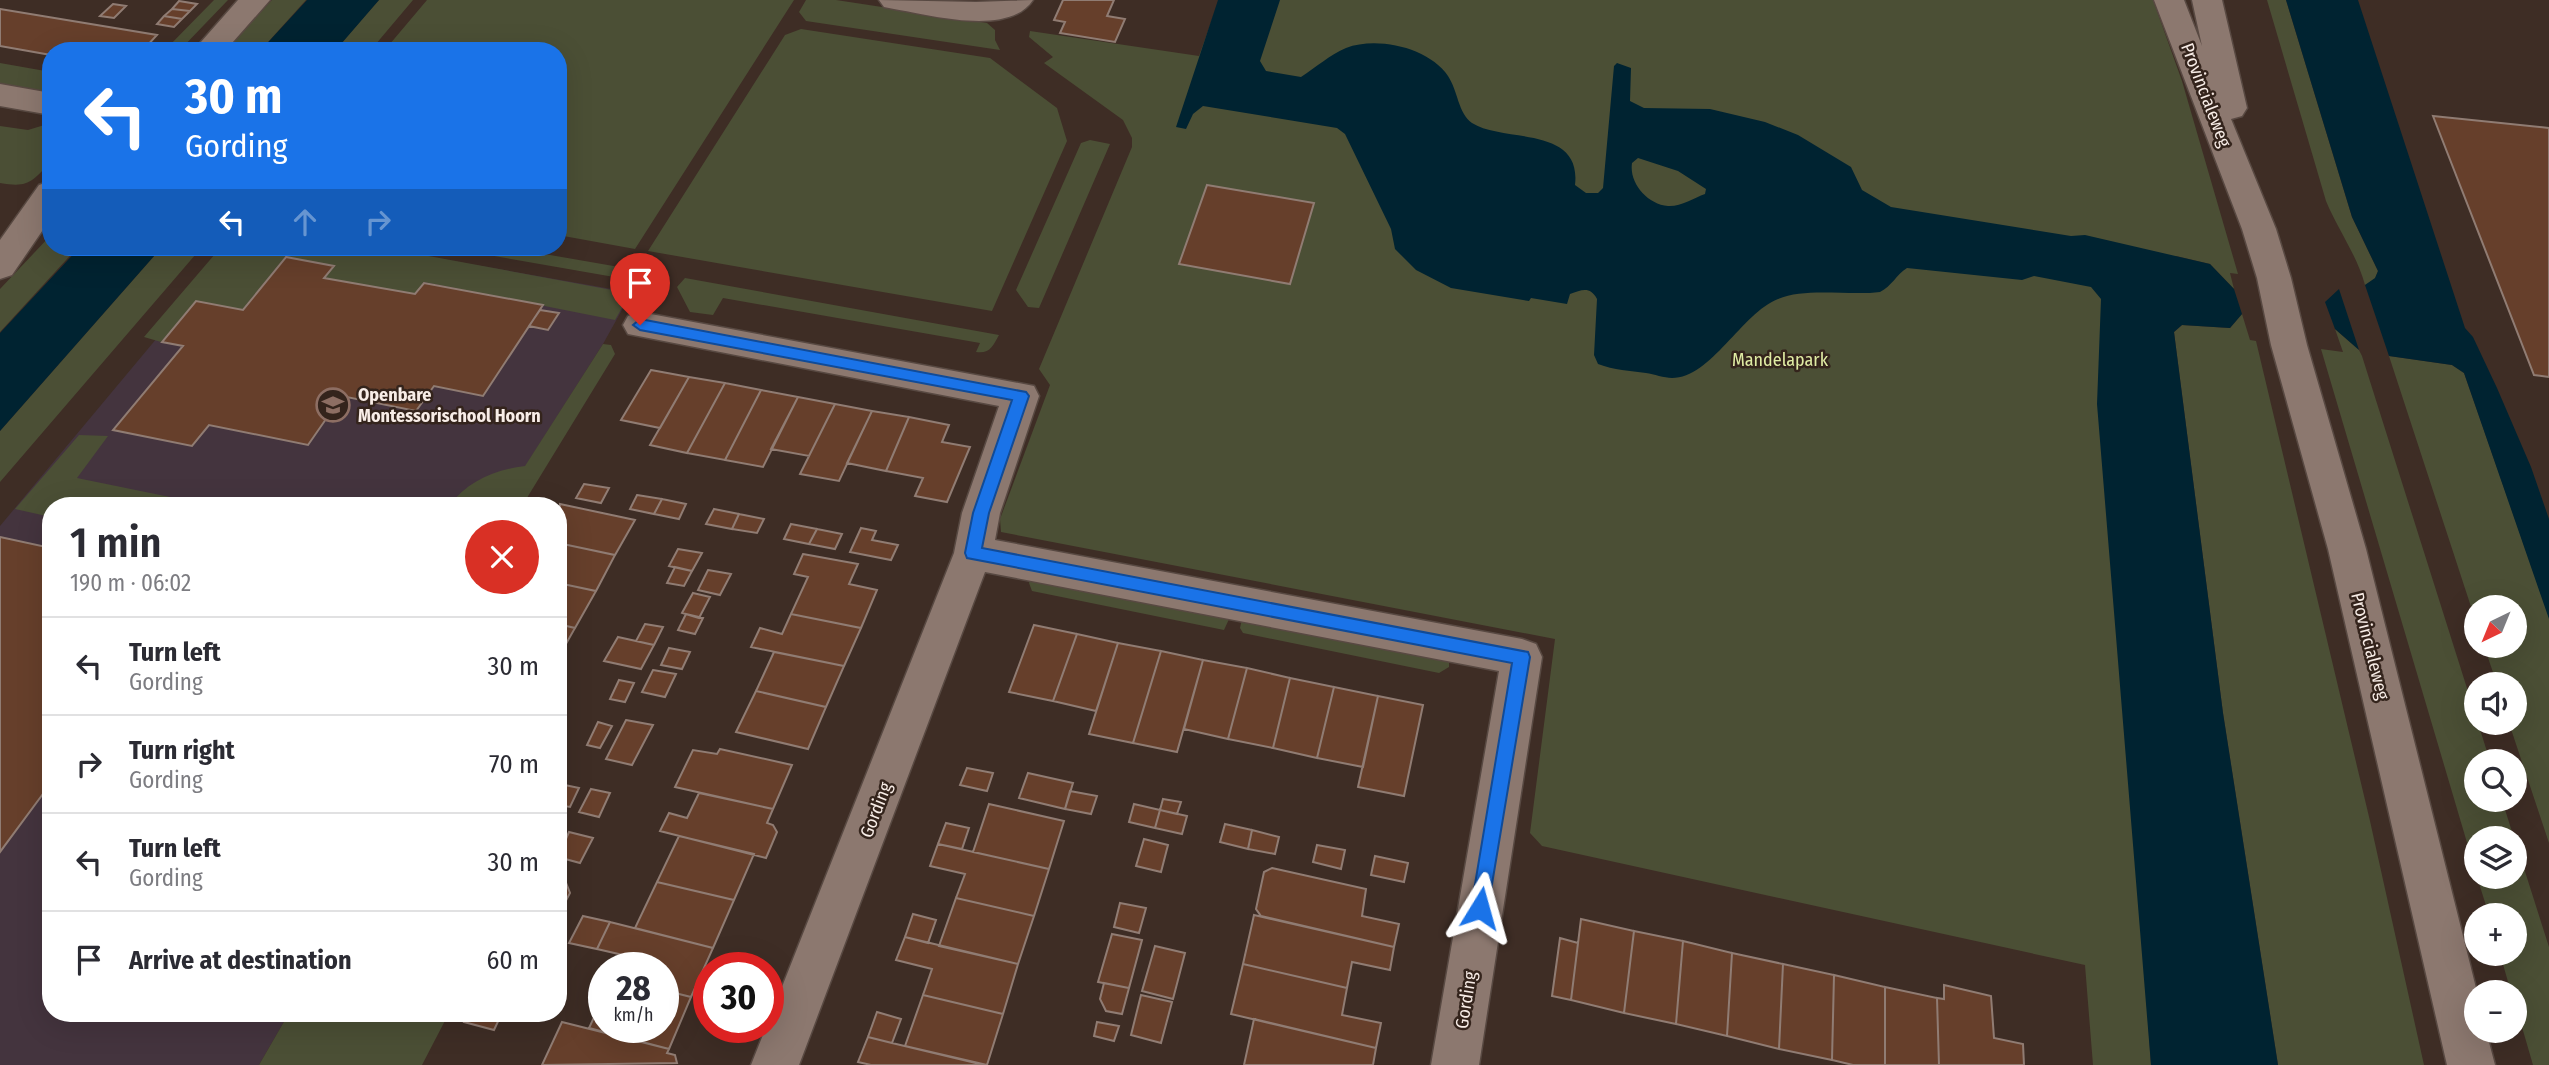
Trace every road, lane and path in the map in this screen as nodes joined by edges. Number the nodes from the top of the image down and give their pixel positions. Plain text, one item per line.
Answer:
1 (255, 0) edge
2 (894, 0) edge
3 (1018, 0) edge
4 (2169, 0) edge
5 (2207, 0) edge
6 (216, 42) edge
7 (0, 95) edge
8 (42, 102) edge
9 (42, 200) edge
10 (15, 222) edge
11 (2259, 229) junction
12 (0, 266) edge
13 (640, 325) dead end
14 (973, 553) junction
15 (775, 1065) edge
16 (1455, 1065) edge
17 (2471, 1065) edge

1 - 6 street
2 - 3 street
4 - 11 street, Provincialeweg
5 - 11 street, Provincialeweg
7 - 8 street
9 - 10 street
10 - 12 street
11 - 17 street, Provincialeweg
13 - 14 street, Gording
14 - 15 street, Gording
14 - 16 street, Gording

